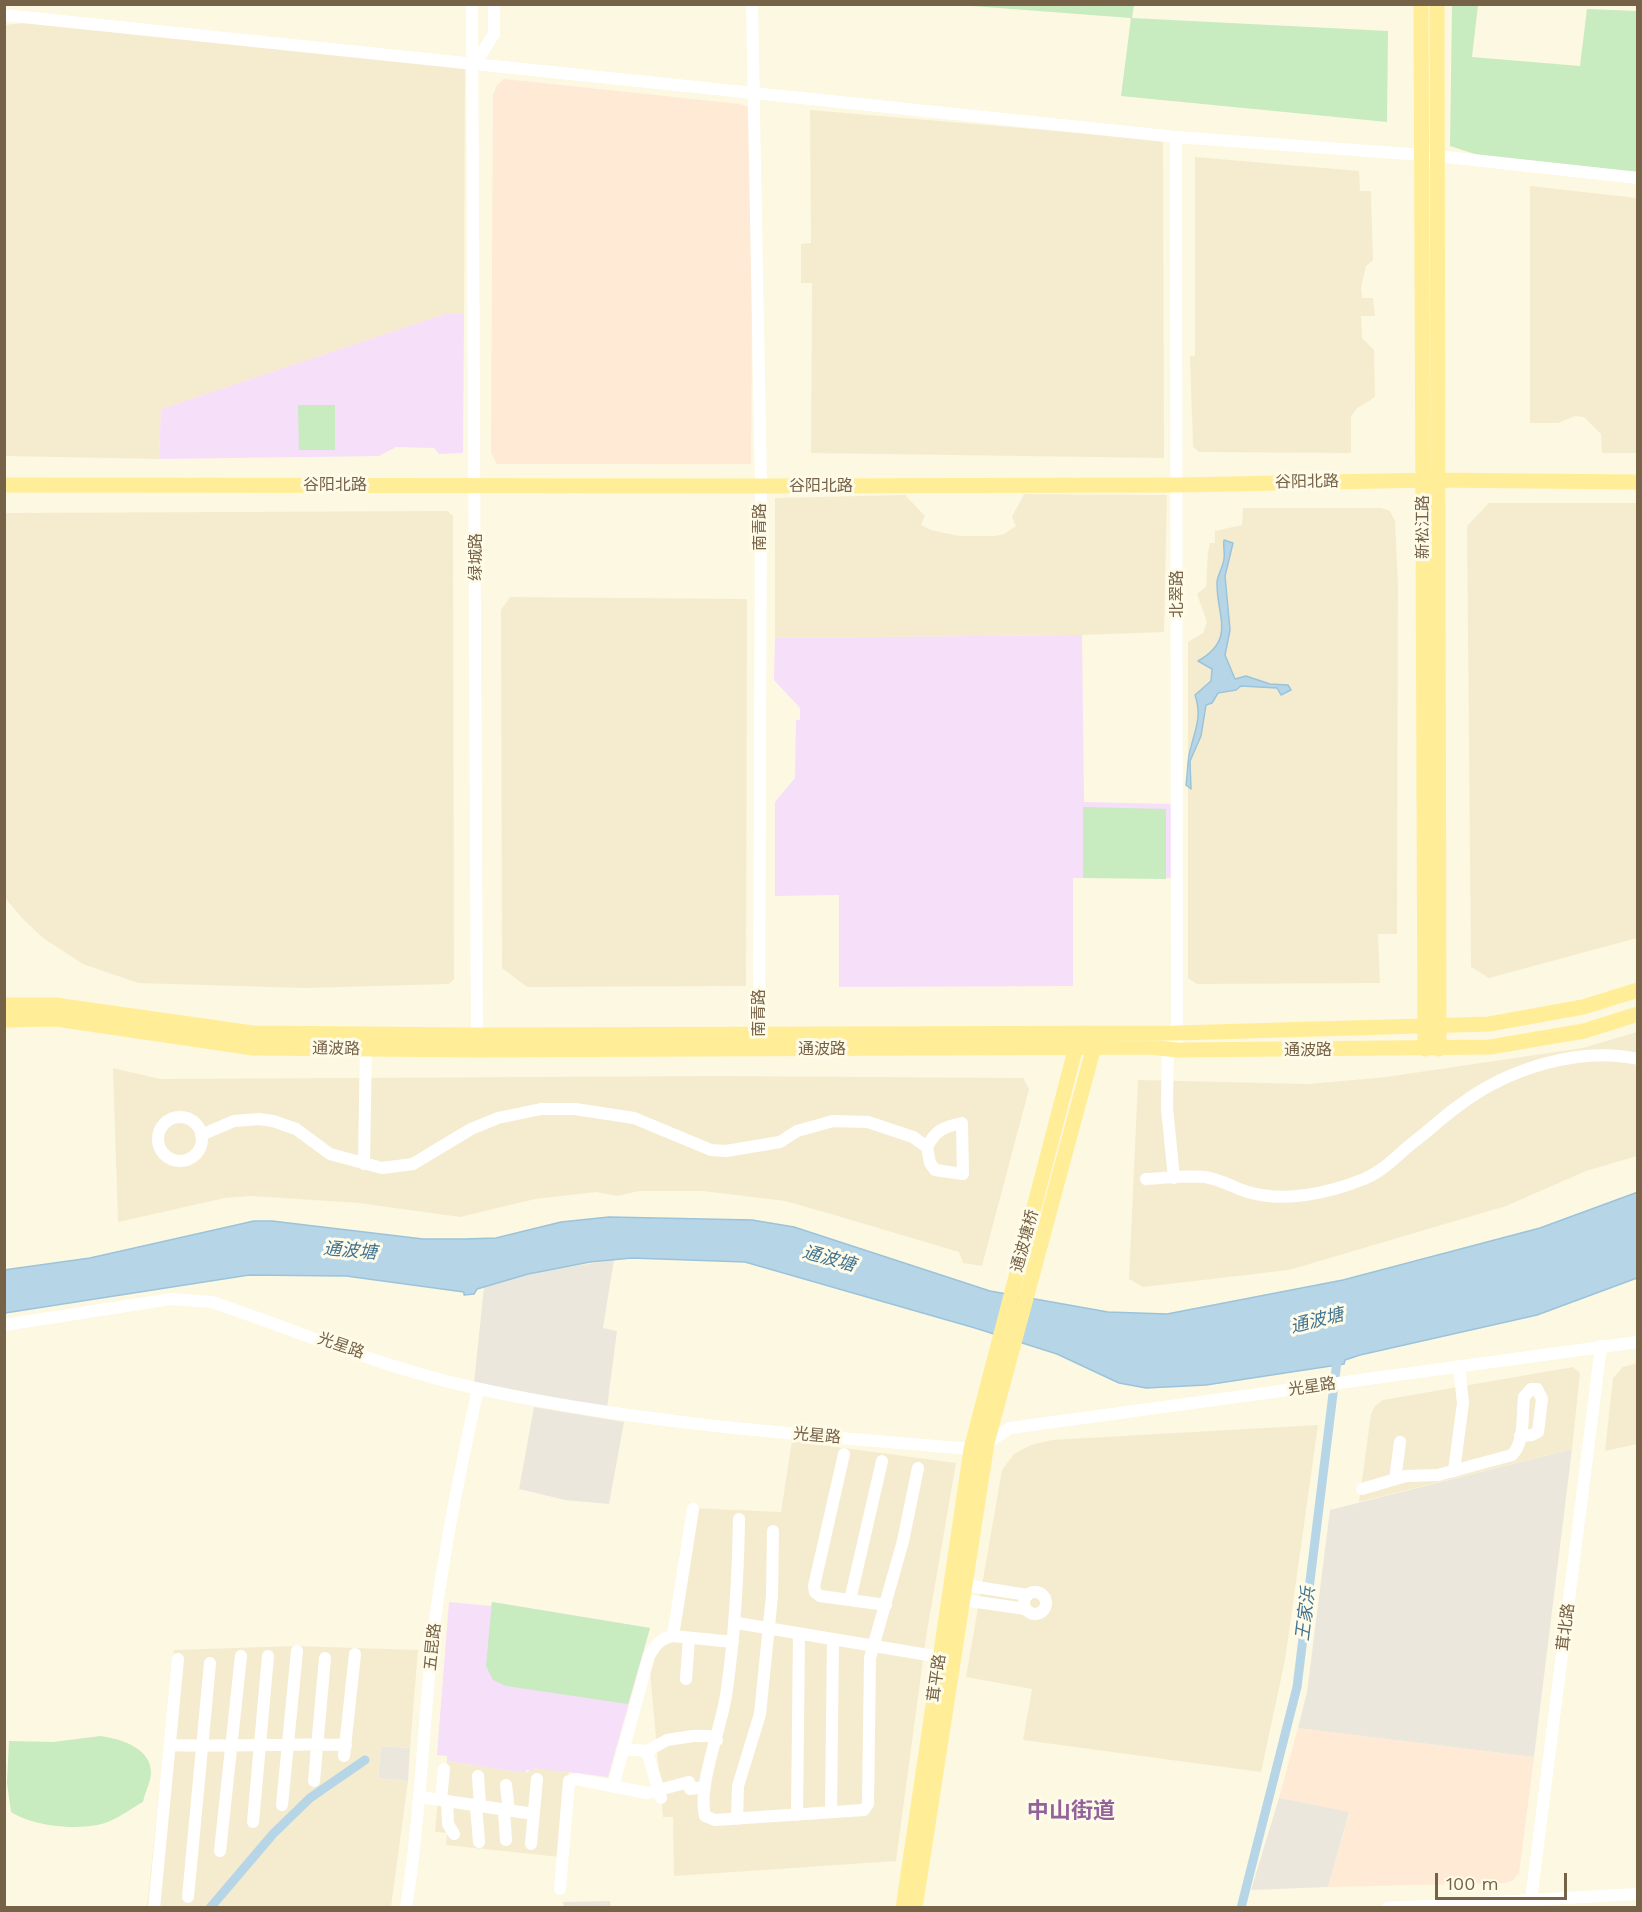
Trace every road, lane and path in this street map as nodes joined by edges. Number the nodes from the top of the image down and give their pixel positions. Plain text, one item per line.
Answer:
1 (472, 4) edge
2 (494, 4) edge
3 (752, 4) edge
4 (1421, 4) edge
5 (1437, 4) edge
6 (4, 15) edge
7 (474, 65) junction
8 (753, 93) junction
9 (1176, 137) junction
10 (1430, 156) junction
11 (1638, 178) edge
12 (1423, 480) junction
13 (1440, 480) junction
14 (1638, 482) edge
15 (4, 485) edge
16 (1177, 485) junction
17 (476, 486) junction
18 (760, 486) junction
19 (1638, 990) edge
20 (4, 1005) edge
21 (1638, 1014) edge
22 (4, 1020) edge
23 (1432, 1025) junction
24 (1172, 1033) junction
25 (1078, 1040) junction
26 (1096, 1040) junction
27 (366, 1042) junction
28 (759, 1042) junction
29 (477, 1043) junction
30 (1432, 1049) junction
31 (1172, 1050) junction
32 (1638, 1059) edge
33 (201, 1134) dead end
34 (927, 1147) dead end
35 (364, 1164) junction
36 (1174, 1178) junction
37 (1146, 1179) dead end
38 (4, 1324) edge
39 (1638, 1342) edge
40 (1601, 1346) junction
41 (1459, 1366) junction
42 (478, 1389) junction
43 (1520, 1436) dead end
44 (1400, 1442) dead end
45 (987, 1443) junction
46 (970, 1449) junction
47 (844, 1454) dead end
48 (882, 1461) dead end
49 (918, 1468) dead end
50 (1454, 1471) junction
51 (1395, 1479) junction
52 (1362, 1489) dead end
53 (693, 1509) dead end
54 (740, 1519) dead end
55 (773, 1531) dead end
56 (964, 1593) junction
57 (1027, 1595) junction
58 (850, 1600) junction
59 (886, 1605) junction
60 (1026, 1609) junction
61 (736, 1623) junction
62 (769, 1628) junction
63 (800, 1634) junction
64 (673, 1636) junction
65 (689, 1638) junction
66 (833, 1639) junction
67 (733, 1642) junction
68 (875, 1646) junction
69 (297, 1651) dead end
70 (355, 1654) dead end
71 (241, 1656) dead end
72 (267, 1656) dead end
73 (325, 1658) dead end
74 (940, 1658) junction
75 (177, 1659) dead end
76 (210, 1663) dead end
77 (686, 1679) dead end
78 (717, 1740) junction
79 (259, 1744) junction
80 (288, 1744) junction
81 (318, 1744) junction
82 (170, 1745) junction
83 (202, 1746) junction
84 (230, 1747) junction
85 (623, 1749) junction
86 (647, 1751) junction
87 (444, 1769) dead end
88 (478, 1776) dead end
89 (537, 1779) dead end
90 (314, 1781) dead end
91 (507, 1785) dead end
92 (613, 1787) junction
93 (705, 1788) junction
94 (659, 1794) junction
95 (420, 1797) junction
96 (444, 1801) junction
97 (282, 1805) dead end
98 (478, 1806) junction
99 (507, 1810) junction
100 (831, 1812) junction
101 (534, 1814) junction
102 (797, 1815) junction
103 (737, 1819) junction
104 (253, 1821) dead end
105 (454, 1834) dead end
106 (506, 1840) dead end
107 (479, 1842) dead end
108 (531, 1844) dead end
109 (220, 1851) dead end
110 (560, 1889) dead end
111 (1638, 1894) edge
112 (188, 1897) dead end
113 (1531, 1903) edge
114 (154, 1908) edge
115 (406, 1908) edge
116 (903, 1908) edge
117 (915, 1908) edge
118 (1388, 1908) edge

1 - 7 street, 绿城路
2 - 7 street
3 - 8 street, 南青路
4 - 10 main road, 新松江路
5 - 10 main road, 新松江路
6 - 7 street
7 - 8 street
7 - 17 street, 绿城路
8 - 9 street
8 - 18 street, 南青路
9 - 10 street
9 - 16 street, 北翠路
10 - 11 street
10 - 12 main road, 新松江路
10 - 13 main road, 新松江路
12 - 13 main road, 谷阳北路
12 - 16 main road, 谷阳北路
12 - 23 main road, 新松江路
13 - 14 main road, 谷阳北路
13 - 23 main road, 新松江路
15 - 17 main road, 谷阳北路
16 - 18 main road, 谷阳北路
16 - 24 street, 北翠路
17 - 18 main road, 谷阳北路
17 - 29 street, 绿城路
18 - 28 street, 南青路
19 - 23 main road, 通波路
20 - 27 main road, 通波路
21 - 30 main road, 通波路
22 - 27 main road, 通波路
23 - 24 main road, 通波路
23 - 30 main road, 新松江路
24 - 26 main road, 通波路
24 - 31 street, 北翠路
25 - 26 main road, 通波路
25 - 28 main road, 通波路
25 - 46 main road, 通波塘桥
26 - 31 main road, 通波路
26 - 45 main road
27 - 29 main road, 通波路
27 - 35 street
28 - 29 main road, 通波路
30 - 31 main road, 通波路
31 - 36 street, 北翠路
32 - 36 street
33 - 35 street
34 - 35 street
36 - 37 street
38 - 42 street, 光星路
39 - 40 street, 光星路
40 - 41 street, 光星路
40 - 113 street, 茸北路
41 - 45 street, 光星路
41 - 50 street
42 - 46 street, 光星路
42 - 95 street, 五昆路
43 - 50 street
44 - 51 street
45 - 46 street, 光星路
45 - 56 main road
46 - 74 main road, 茸平路
47 - 58 street
48 - 58 street
49 - 59 street
50 - 51 street
51 - 52 street
53 - 64 street
54 - 61 street
55 - 62 street
56 - 57 street
56 - 60 street
56 - 117 main road
57 - 60 street
57 - 60 street
58 - 59 street
59 - 68 street
61 - 62 street
61 - 67 street
62 - 63 street
62 - 103 street
63 - 66 street
63 - 102 street
64 - 65 street
64 - 85 street
65 - 67 street
65 - 77 street
66 - 68 street
66 - 100 street
67 - 78 street
68 - 74 street
68 - 100 street
69 - 80 street
70 - 81 street
71 - 84 street
72 - 79 street
73 - 81 street
74 - 116 main road, 茸平路
75 - 82 street
76 - 83 street
78 - 86 street
78 - 93 street
79 - 80 street
79 - 84 street
79 - 104 street
80 - 81 street
80 - 97 street
81 - 90 street
82 - 83 street
82 - 114 street
83 - 84 street
83 - 112 street
84 - 109 street
85 - 86 street
85 - 92 street
86 - 94 street
87 - 96 street
88 - 98 street
89 - 101 street
91 - 99 street
92 - 94 street
92 - 110 street
93 - 94 street
93 - 103 street
95 - 96 street
95 - 115 street, 五昆路
96 - 98 street
96 - 105 street
98 - 99 street
98 - 107 street
99 - 101 street
99 - 106 street
100 - 102 street
101 - 108 street
102 - 103 street
111 - 113 street
113 - 118 street

